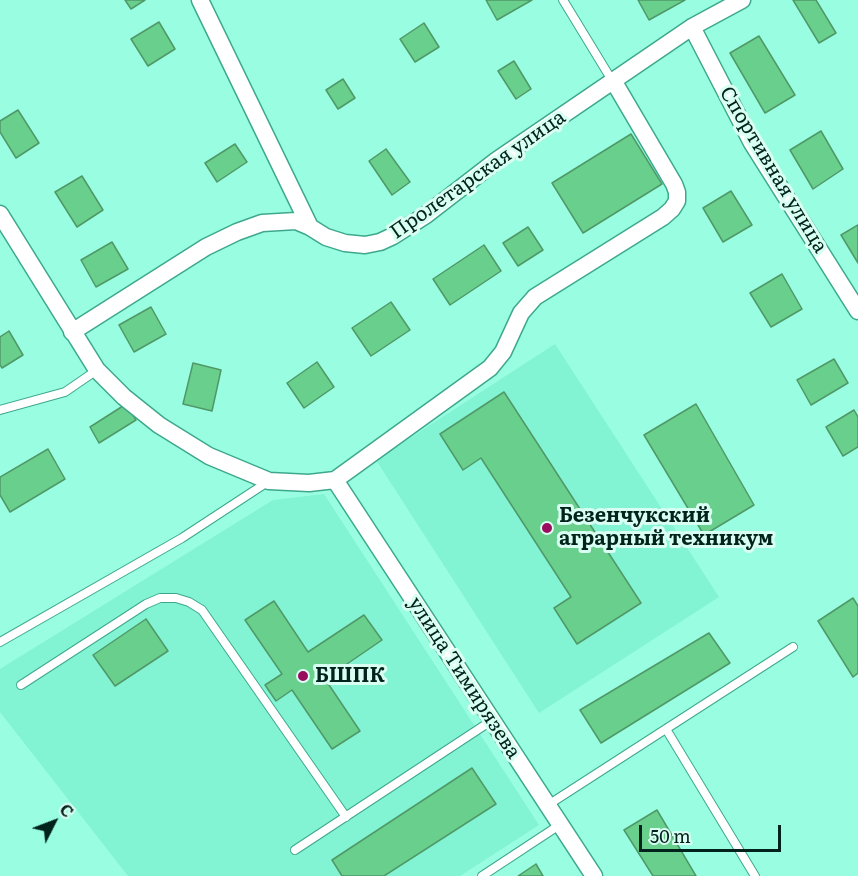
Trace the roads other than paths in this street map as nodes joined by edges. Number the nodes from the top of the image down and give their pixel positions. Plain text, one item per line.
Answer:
1 (200, 0) edge
2 (563, 0) edge
3 (742, 0) edge
4 (692, 27) junction
5 (614, 82) junction
6 (0, 214) edge
7 (310, 227) junction
8 (858, 311) edge
9 (72, 332) junction
10 (97, 370) junction
11 (0, 410) edge
12 (335, 480) junction
13 (269, 481) junction
14 (0, 642) edge
15 (793, 647) dead end
16 (21, 685) dead end
17 (491, 721) junction
18 (666, 729) junction
19 (548, 805) junction
20 (346, 817) junction
21 (561, 824) junction
22 (295, 850) dead end
23 (482, 876) edge
24 (594, 876) edge
25 (754, 876) edge

1 - 7 street
2 - 5 lane
3 - 4 street, Пролетарская улица
4 - 5 street, Пролетарская улица
4 - 8 street, Спортивная улица
5 - 7 street, Пролетарская улица
5 - 12 street
6 - 9 street
7 - 9 street, Пролетарская улица
9 - 10 street
10 - 11 lane
10 - 13 street
12 - 13 street
12 - 17 street, улица Тимирязева
13 - 14 lane
15 - 18 lane
16 - 20 lane
17 - 19 street, улица Тимирязева
17 - 20 lane
18 - 19 lane
18 - 25 lane
19 - 21 street, улица Тимирязева
20 - 22 lane
21 - 23 lane
21 - 24 street, улица Тимирязева

